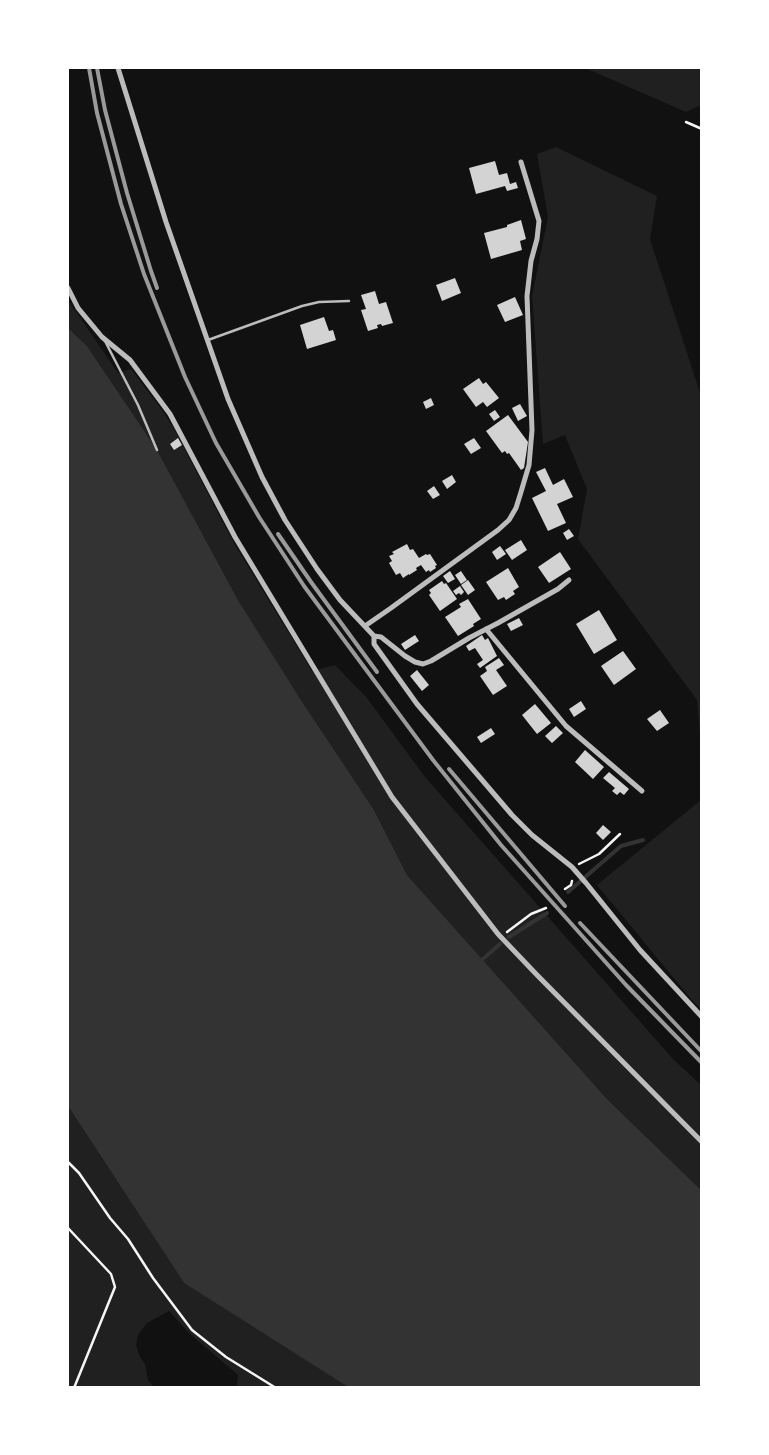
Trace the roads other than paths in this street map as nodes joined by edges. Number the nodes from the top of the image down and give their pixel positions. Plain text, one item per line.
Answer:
1 (118, 68) edge
2 (521, 162) dead end
3 (68, 288) edge
4 (349, 301) dead end
5 (102, 337) junction
6 (207, 340) junction
7 (157, 450) dead end
8 (569, 580) dead end
9 (365, 626) junction
10 (486, 629) junction
11 (374, 636) junction
12 (642, 791) dead end
13 (702, 1017) edge
14 (702, 1142) edge

1 - 6 street
2 - 9 street
3 - 5 street
4 - 6 lane
5 - 7 lane
5 - 14 street
6 - 9 street
8 - 10 street
9 - 11 street
10 - 11 street
10 - 12 street
11 - 13 street

